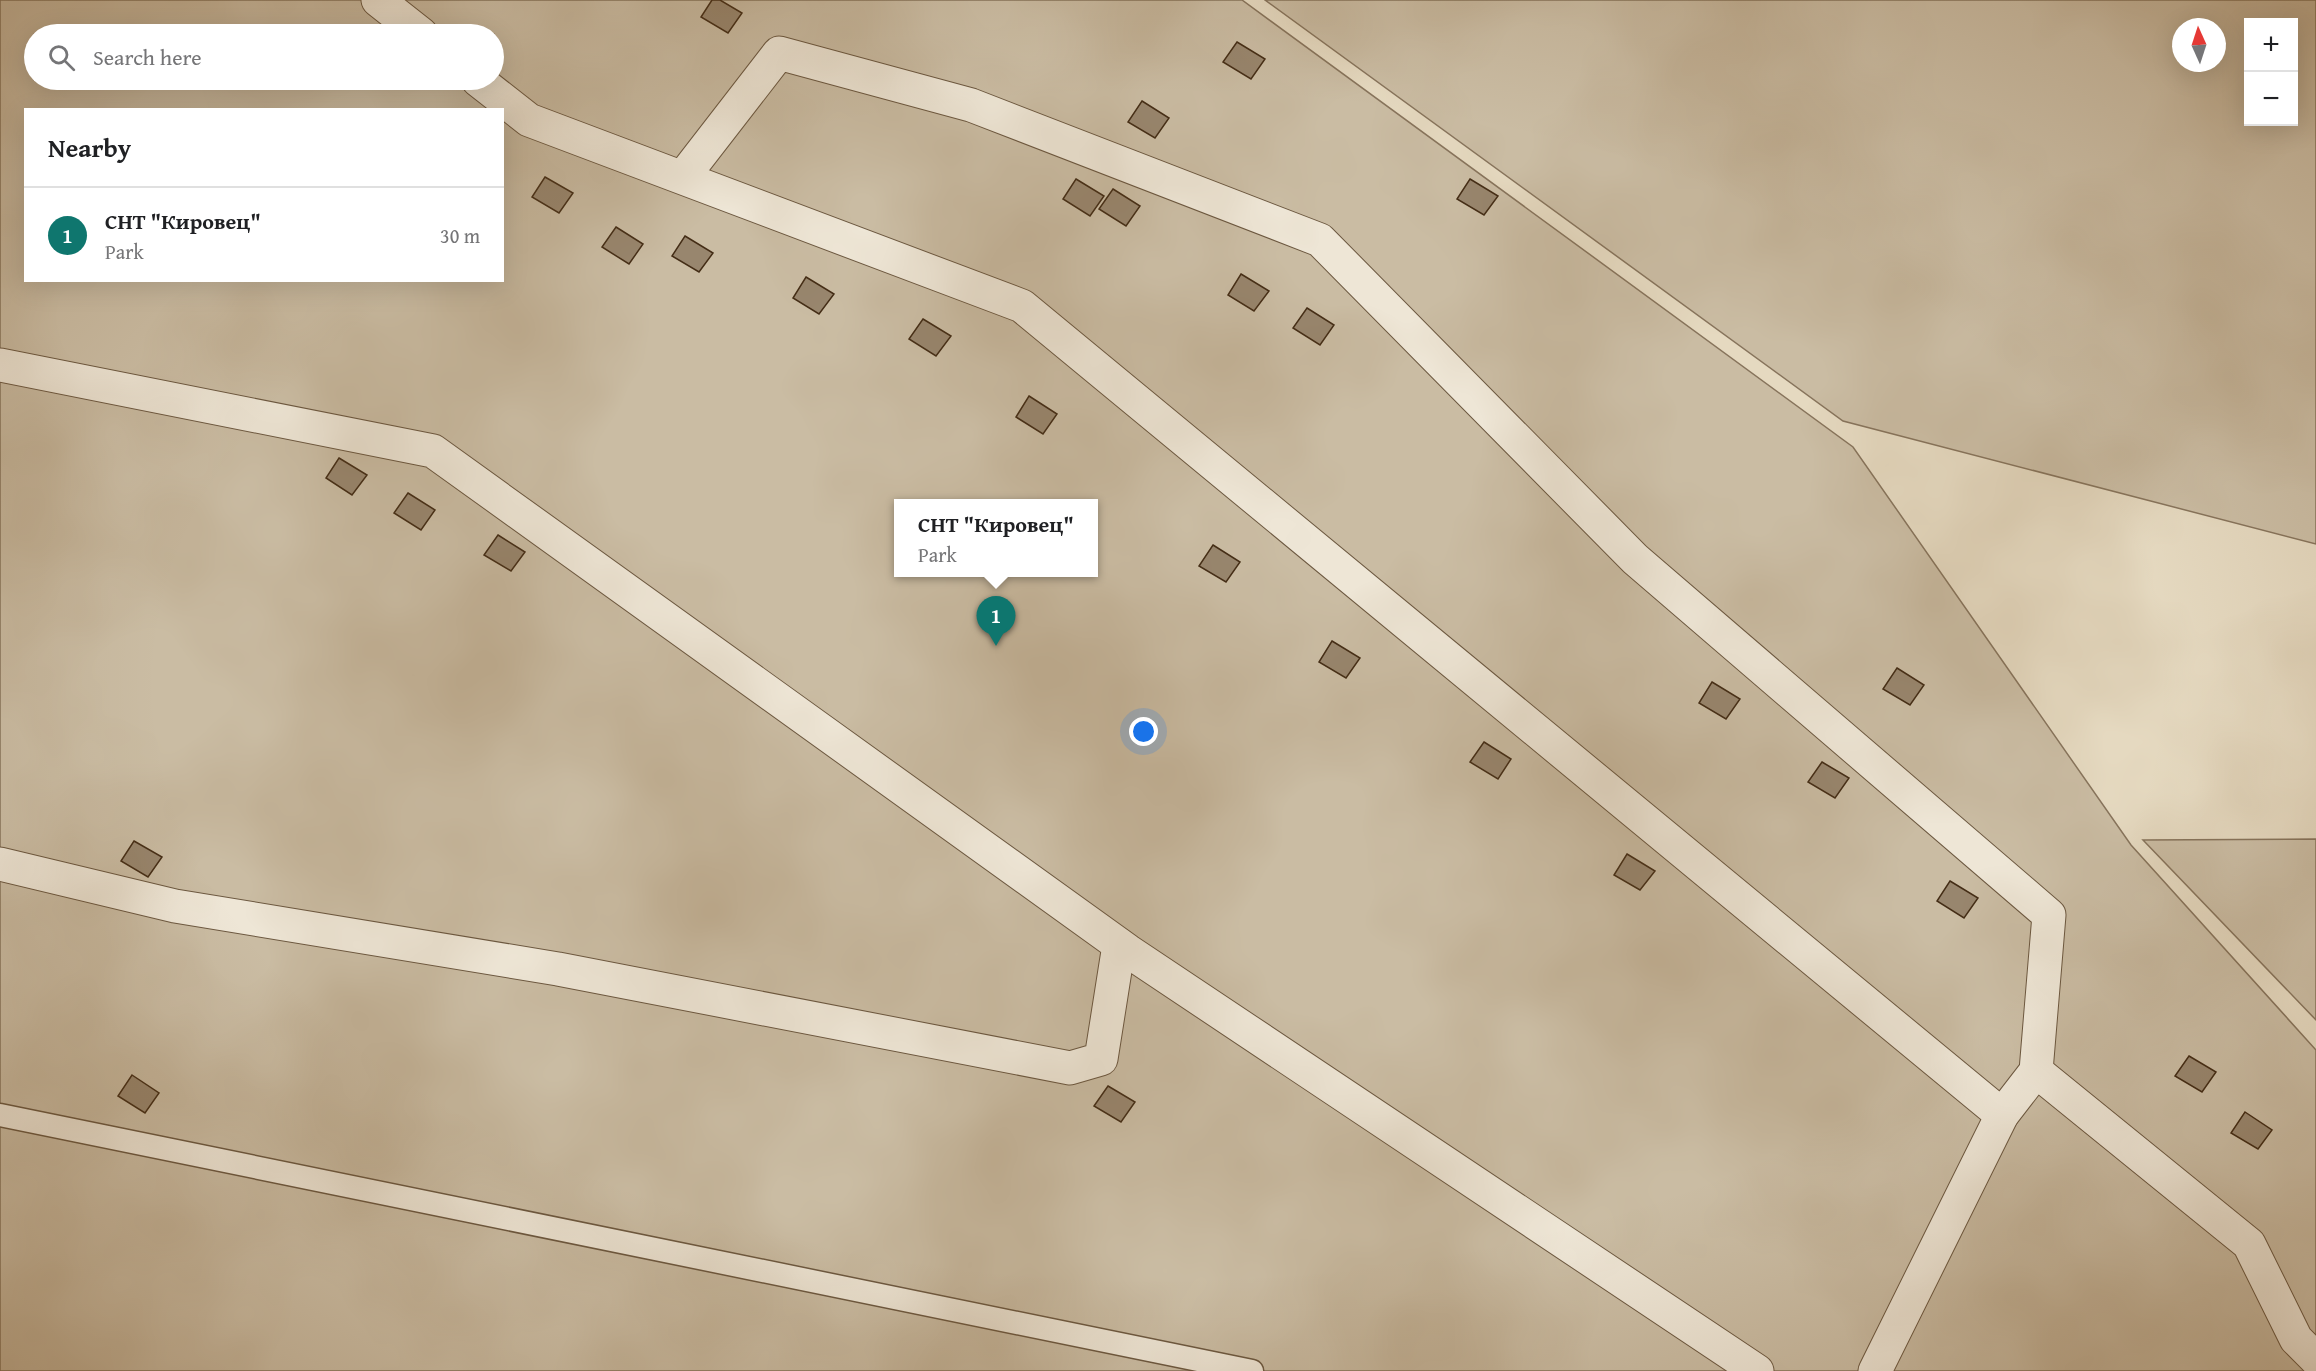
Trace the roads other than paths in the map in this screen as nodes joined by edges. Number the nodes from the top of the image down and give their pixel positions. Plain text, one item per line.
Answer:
1 (378, 0) edge
2 (408, 24) edge
3 (491, 90) edge
4 (683, 177) junction
5 (0, 365) edge
6 (0, 864) edge
7 (1119, 945) junction
8 (2036, 1071) junction
9 (0, 1115) edge
10 (2002, 1115) junction
11 (2316, 1359) edge
12 (1251, 1371) edge
13 (1757, 1371) edge
14 (1875, 1371) edge

1 - 2 street
3 - 4 street
4 - 8 street
4 - 10 street
5 - 7 street
6 - 7 street
7 - 13 street
8 - 10 street
8 - 11 street
9 - 12 lane
10 - 14 street

